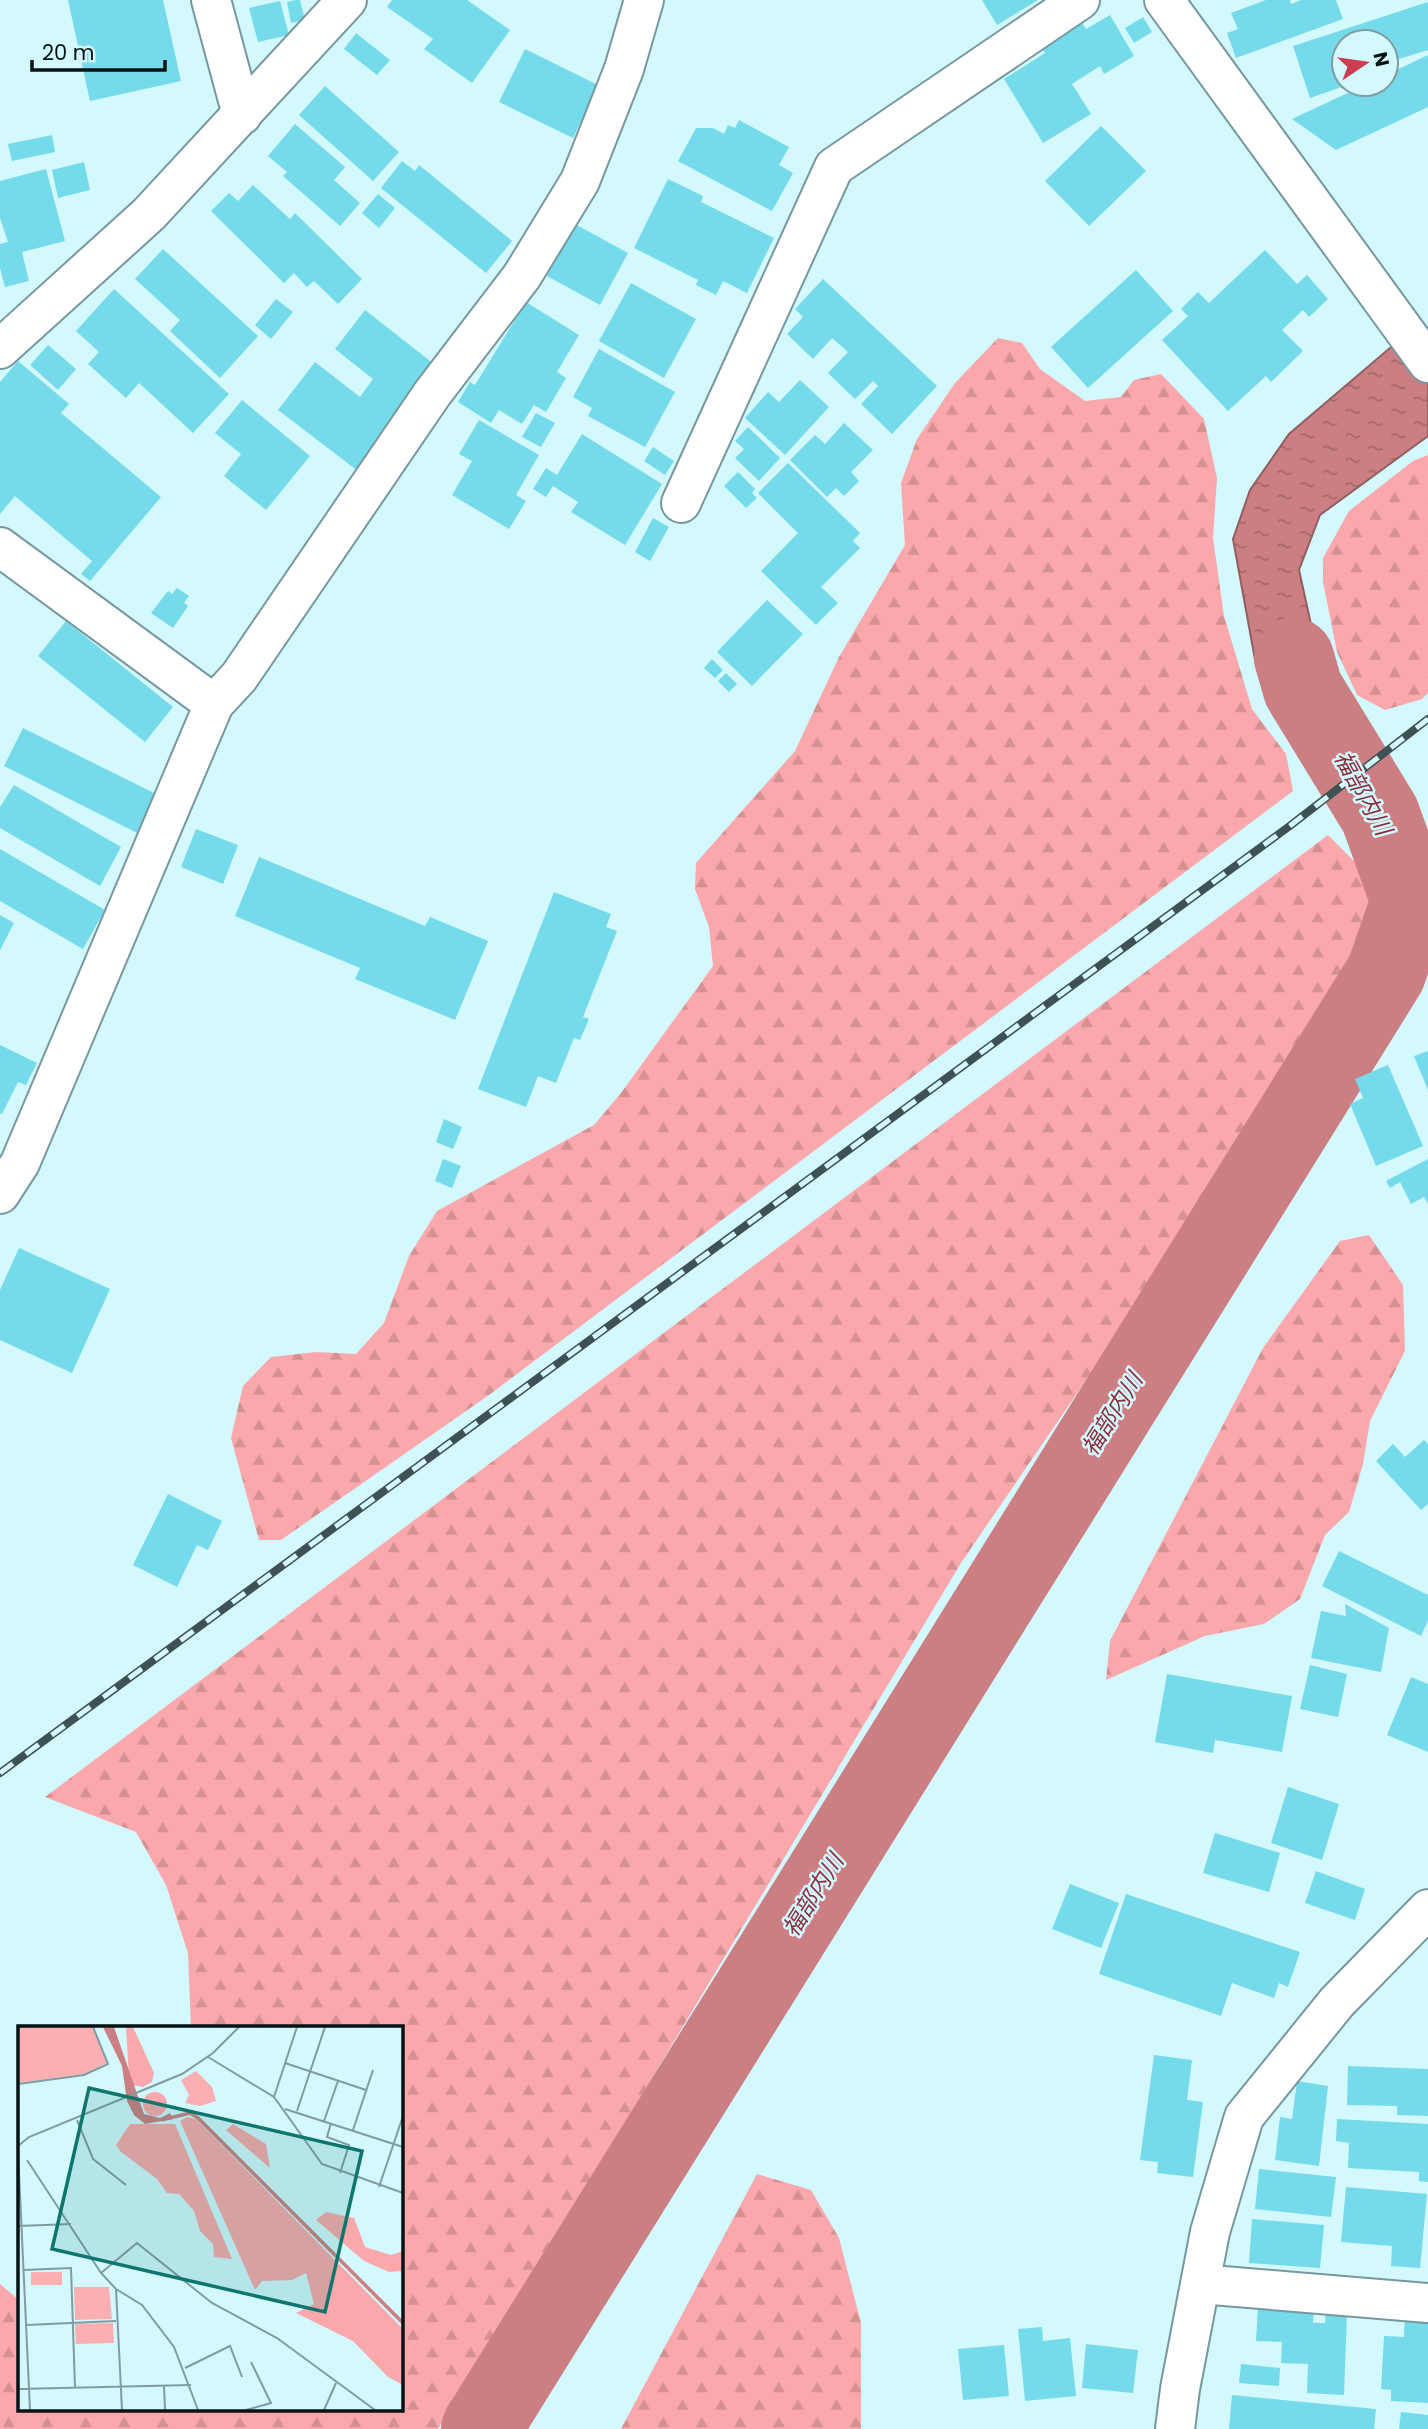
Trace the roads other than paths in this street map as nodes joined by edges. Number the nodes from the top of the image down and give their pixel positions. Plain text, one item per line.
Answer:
1 (211, 0) edge
2 (347, 0) edge
3 (644, 0) edge
4 (1080, 0) edge
5 (1164, 0) edge
6 (242, 115) junction
7 (0, 349) edge
8 (1428, 363) edge
9 (681, 503) dead end
10 (0, 547) edge
11 (214, 704) junction
12 (0, 1194) edge
13 (1428, 1909) edge
14 (1200, 2284) junction
15 (1428, 2303) edge
16 (1175, 2429) edge

1 - 6 street
2 - 6 street
3 - 11 street
4 - 9 street
5 - 8 street
6 - 7 street
10 - 11 street
11 - 12 street
13 - 14 street
14 - 15 street
14 - 16 street

